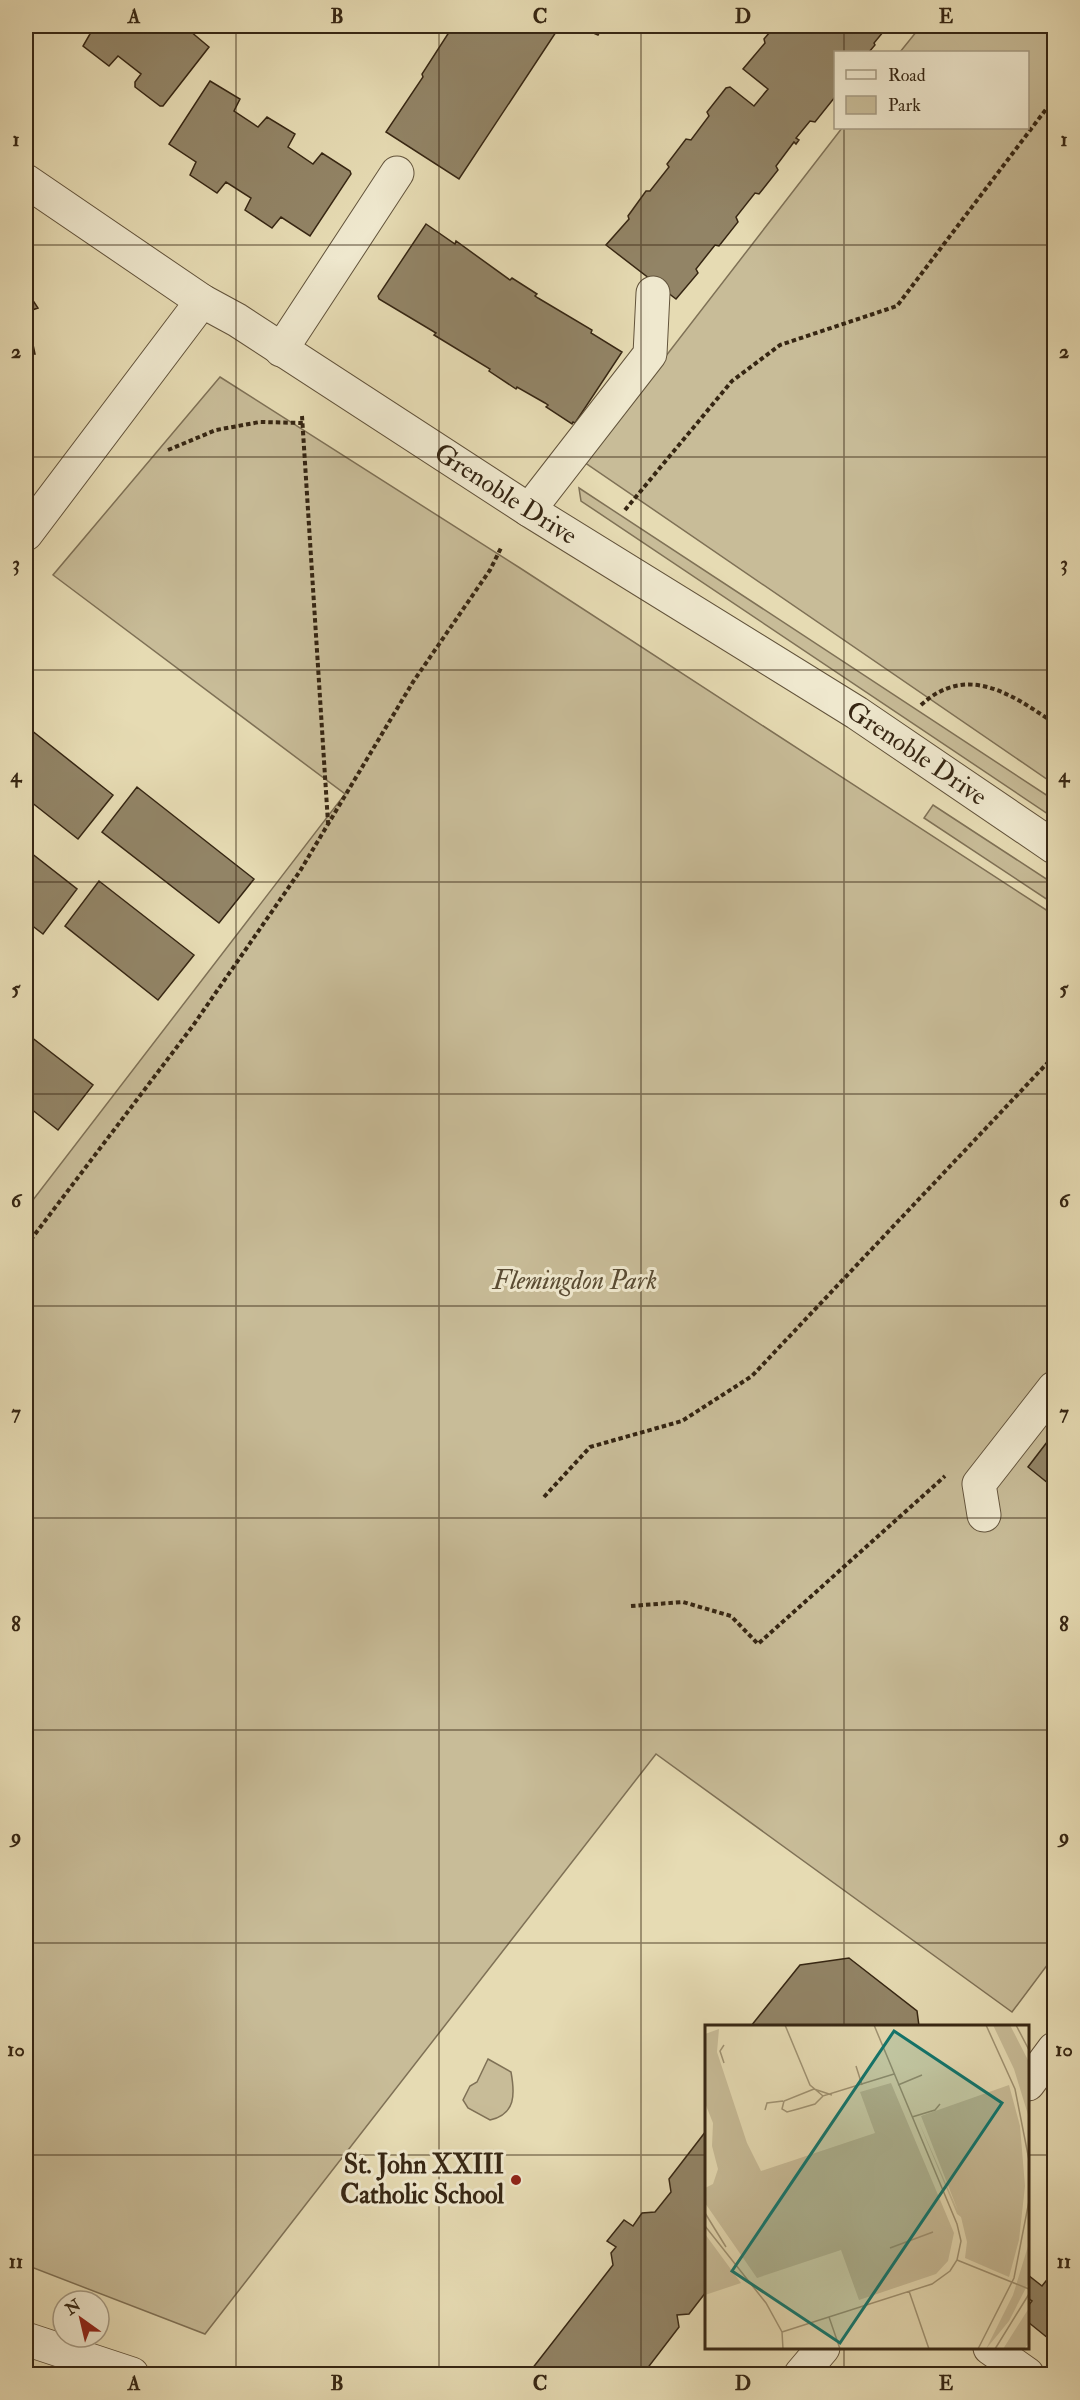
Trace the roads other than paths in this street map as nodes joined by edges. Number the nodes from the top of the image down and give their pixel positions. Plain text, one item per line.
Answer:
1 (397, 173) dead end
2 (26, 181) edge
3 (653, 293) dead end
4 (202, 301) junction
5 (281, 350) junction
6 (529, 510) junction
7 (28, 524) edge
8 (1054, 848) edge
9 (1054, 1388) edge
10 (982, 1500) road end
11 (1054, 2049) edge
12 (1029, 2083) edge
13 (26, 2339) edge
14 (822, 2349) edge
15 (991, 2349) edge
16 (132, 2374) edge
17 (801, 2374) edge
18 (1027, 2374) edge

1 - 5 street
2 - 4 street, Grenoble Drive
3 - 6 street
4 - 5 street, Grenoble Drive
4 - 7 street
5 - 6 street, Grenoble Drive
6 - 8 street, Grenoble Drive
9 - 10 street
11 - 12 street
13 - 16 street
14 - 17 street
15 - 18 street

